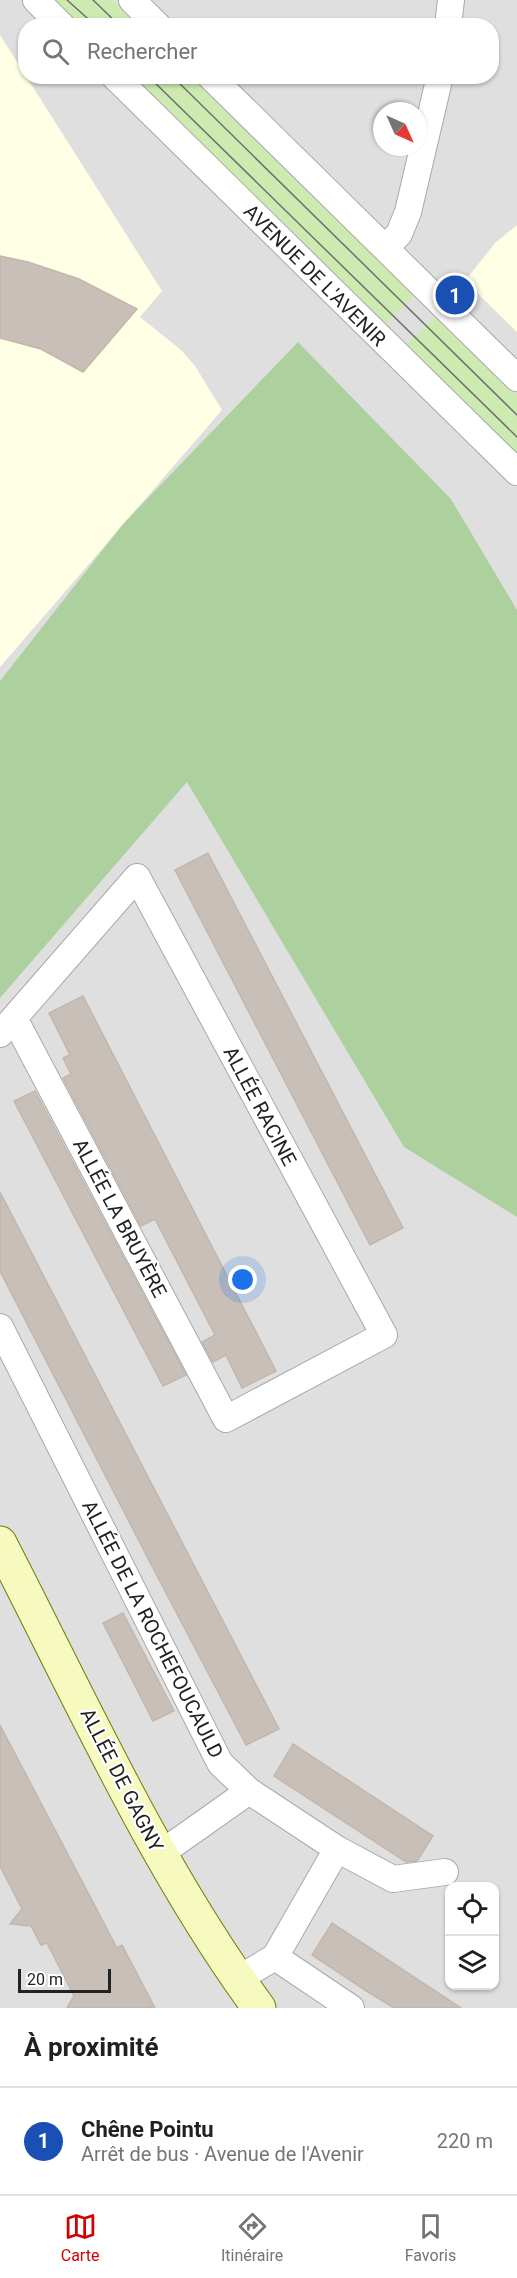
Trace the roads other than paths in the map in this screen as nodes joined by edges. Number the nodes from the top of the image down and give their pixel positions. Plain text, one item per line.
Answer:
1 (36, 0) edge
2 (132, 0) edge
3 (452, 0) edge
4 (54, 18) edge
5 (150, 18) edge
6 (449, 18) edge
7 (122, 84) edge
8 (218, 84) edge
9 (438, 84) edge
10 (386, 248) junction
11 (517, 378) edge
12 (517, 472) edge
13 (7, 1026) edge
14 (0, 1327) edge
15 (226, 1419) joint
16 (0, 1543) edge
17 (249, 1791) junction
18 (337, 1849) junction
19 (159, 1854) junction
20 (445, 1872) dead end
21 (275, 1957) junction
22 (238, 1979) junction
23 (259, 2008) edge
24 (351, 2008) edge

1 - 4 street
2 - 5 street
3 - 6 street
7 - 12 street, AVENUE DE L'AVENIR
8 - 10 street
9 - 10 street
10 - 11 street
13 - 15 street, ALLÉE LA BRUYÈRE
13 - 15 street, ALLÉE RACINE
14 - 17 street, ALLÉE DE LA ROCHEFOUCAULD
16 - 19 main road, ALLÉE DE GAGNY
17 - 18 street, ALLÉE DE LA ROCHEFOUCAULD
17 - 19 street
18 - 20 street, ALLÉE DE LA ROCHEFOUCAULD
18 - 21 street
19 - 22 main road, ALLÉE DE GAGNY
21 - 22 street
21 - 24 street
22 - 23 main road, ALLÉE DE GAGNY

